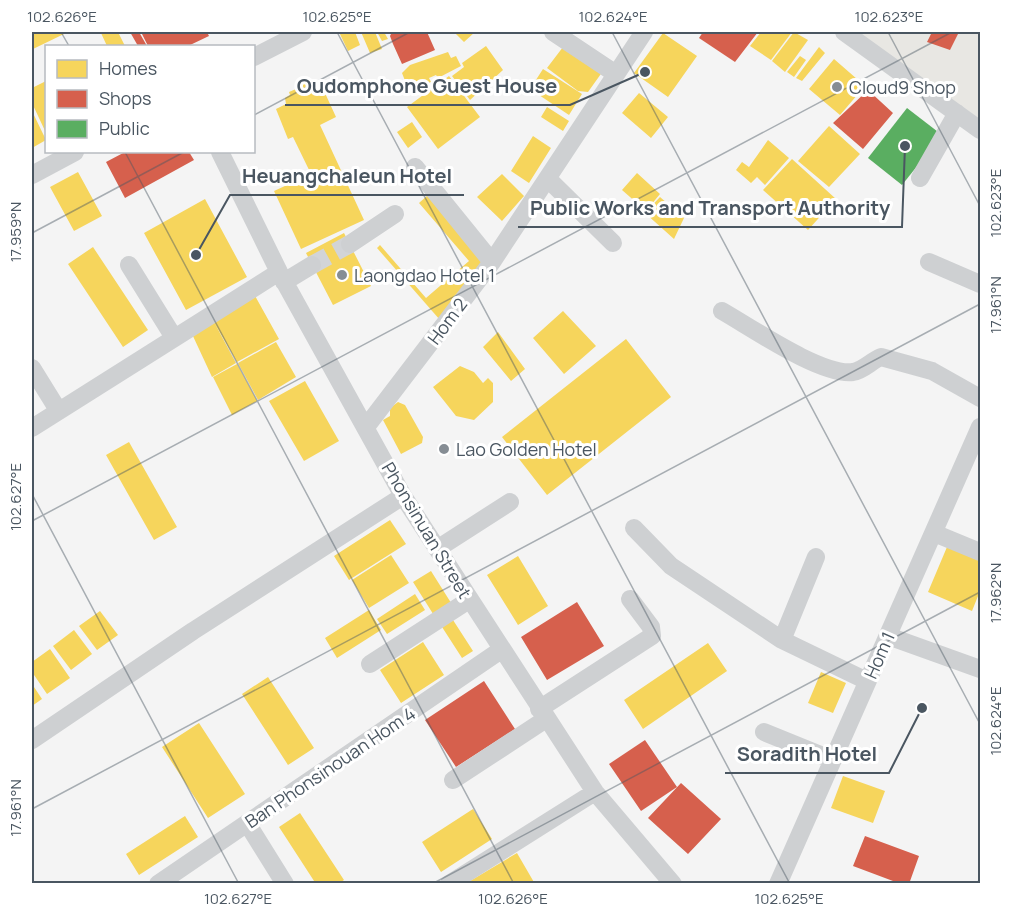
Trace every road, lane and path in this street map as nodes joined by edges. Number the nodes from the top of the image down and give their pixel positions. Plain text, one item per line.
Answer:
1 (303, 32) edge
2 (553, 32) edge
3 (644, 32) edge
4 (844, 32) edge
5 (255, 56) edge
6 (616, 74) junction
7 (957, 113) junction
8 (979, 127) edge
9 (73, 153) edge
10 (220, 153) edge
11 (416, 167) dead end
12 (32, 175) edge
13 (920, 178) dead end
14 (548, 180) junction
15 (395, 214) dead end
16 (614, 243) dead end
17 (350, 244) tunnel mouth
18 (492, 262) junction
19 (929, 262) dead end
20 (129, 265) dead end
21 (312, 265) tunnel mouth
22 (281, 277) junction
23 (981, 284) edge
24 (722, 311) dead end
25 (173, 336) junction
26 (32, 368) edge
27 (981, 398) edge
28 (58, 410) junction
29 (366, 427) junction
30 (981, 427) edge
31 (32, 428) edge
32 (403, 496) junction
33 (510, 502) dead end
34 (634, 528) dead end
35 (934, 533) junction
36 (436, 549) junction
37 (981, 552) edge
38 (816, 557) dead end
39 (630, 599) dead end
40 (469, 600) junction
41 (888, 636) junction
42 (782, 640) junction
43 (501, 650) junction
44 (370, 664) dead end
45 (981, 669) edge
46 (867, 681) junction
47 (543, 714) junction
48 (765, 732) dead end
49 (32, 740) edge
50 (833, 760) junction
51 (453, 780) dead end
52 (595, 792) junction
53 (247, 824) junction
54 (664, 881) edge
55 (158, 884) edge
56 (285, 884) edge
57 (449, 884) edge
58 (778, 884) edge

1 - 5 street
2 - 6 street
3 - 6 street, Hom 2
4 - 7 street
6 - 14 street, Hom 2
7 - 8 street
7 - 13 street
9 - 12 street
10 - 22 street, Phonsinuan Street
11 - 18 street
14 - 16 street
14 - 18 street, Hom 2
15 - 17 street
18 - 29 street, Hom 2
19 - 23 street
20 - 25 street
21 - 22 street
22 - 25 street
22 - 29 street, Phonsinuan Street
24 - 27 street
25 - 28 street
26 - 28 street
28 - 31 street
29 - 32 street, Phonsinuan Street
30 - 35 street, Hom 1
32 - 36 street, Phonsinuan Street
32 - 49 street
33 - 36 street
34 - 42 street
35 - 37 street
35 - 41 street, Hom 1
36 - 40 street, Phonsinuan Street
38 - 42 street
39 - 47 street
40 - 43 street, Phonsinuan Street
40 - 44 street
41 - 45 street
41 - 46 street, Hom 1
42 - 46 street
43 - 47 street, Phonsinuan Street
43 - 53 street, Ban Phonsinouan Hom 4
46 - 50 street, Hom 1
47 - 51 street
47 - 52 street, Phonsinuan Street
48 - 50 street
50 - 58 street, Hom 1
52 - 54 street, Phonsinuan Street
52 - 57 street
53 - 55 street, Ban Phonsinouan Hom 4
53 - 56 street

